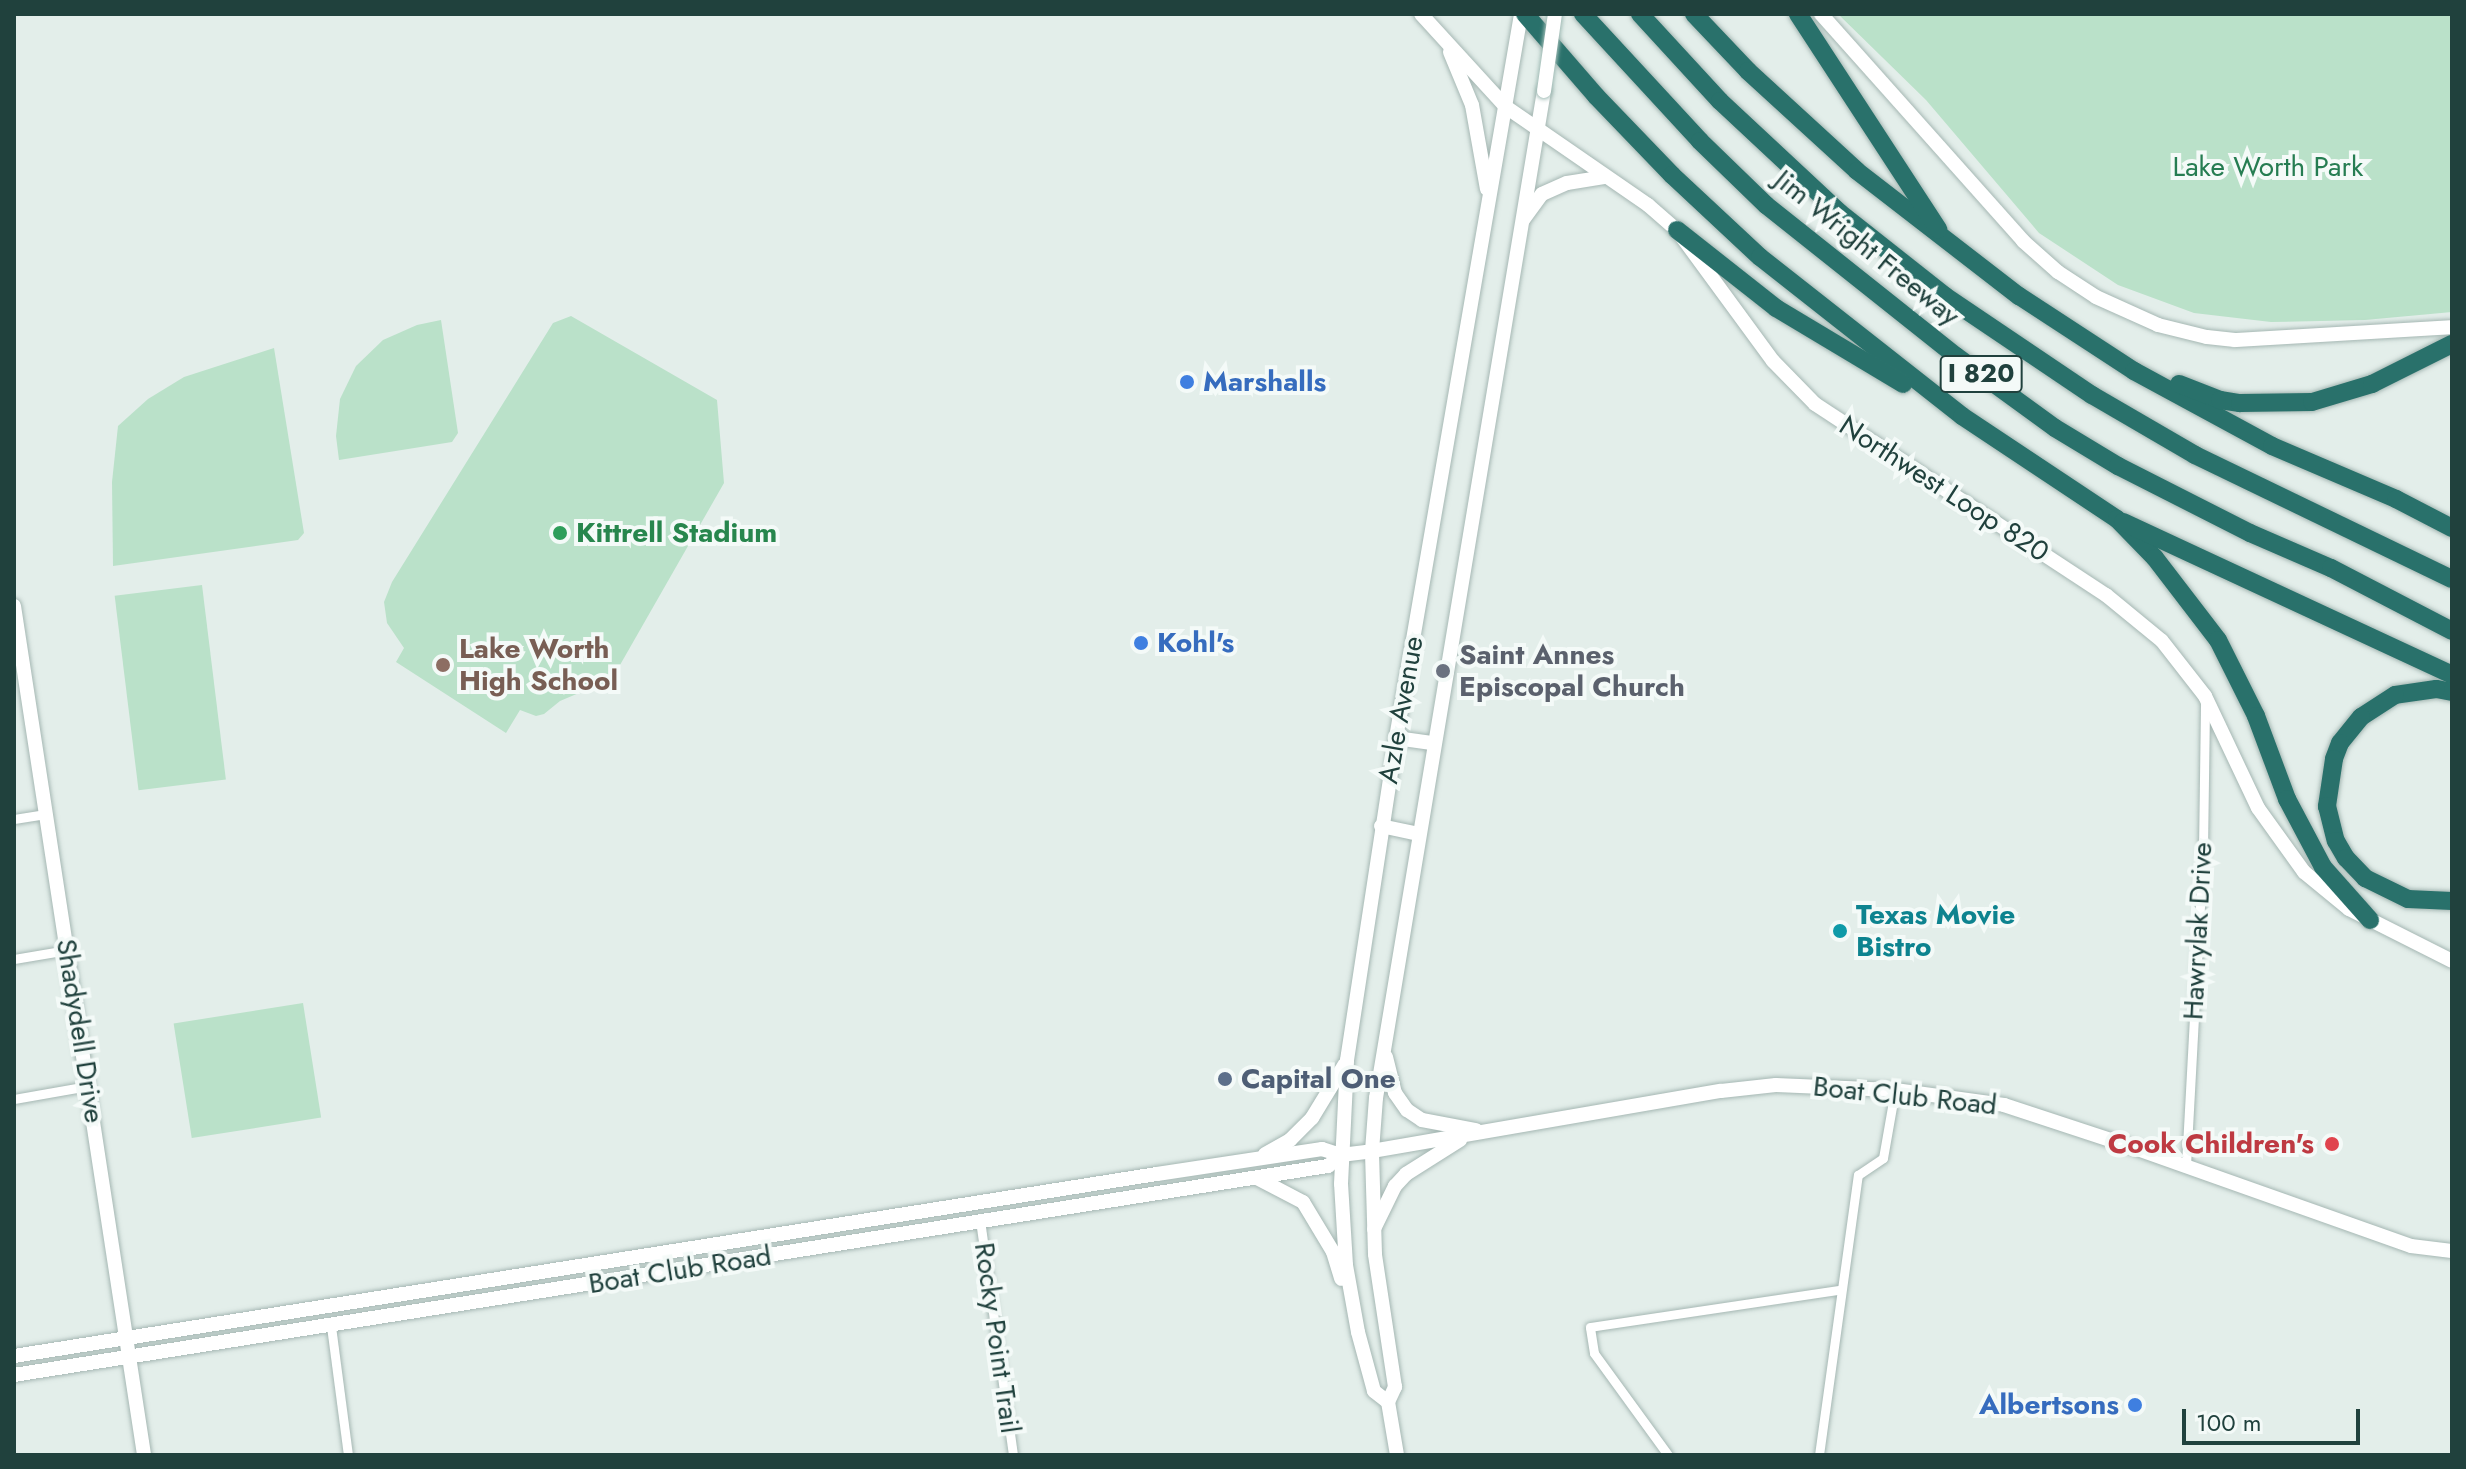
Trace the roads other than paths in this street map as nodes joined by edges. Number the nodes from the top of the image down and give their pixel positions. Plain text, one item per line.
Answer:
1 (1421, 14) edge
2 (1523, 14) edge
3 (1555, 14) edge
4 (1583, 14) edge
5 (1640, 14) edge
6 (1694, 14) edge
7 (1798, 14) edge
8 (1821, 14) edge
9 (1446, 44) junction
10 (1506, 107) junction
11 (1537, 131) junction
12 (1606, 177) junction
13 (1488, 204) junction
14 (1521, 224) junction
15 (1677, 230) junction
16 (1949, 244) junction
17 (2452, 327) edge
18 (2452, 344) edge
19 (2134, 371) junction
20 (1962, 416) junction
21 (2117, 519) junction
22 (2452, 528) edge
23 (2452, 579) edge
24 (14, 606) edge
25 (2452, 631) edge
26 (2452, 675) edge
27 (20, 679) edge
28 (2452, 692) edge
29 (2205, 696) junction
30 (1396, 738) junction
31 (1432, 743) junction
32 (46, 814) junction
33 (14, 819) edge
34 (1381, 826) junction
35 (1418, 834) junction
36 (2452, 901) edge
37 (2370, 920) junction
38 (67, 950) junction
39 (14, 959) edge
40 (2452, 961) edge
41 (1384, 1045) junction
42 (1347, 1060) junction
43 (88, 1086) junction
44 (1895, 1090) junction
45 (14, 1099) edge
46 (1484, 1131) junction
47 (1372, 1151) junction
48 (1341, 1155) junction
49 (1254, 1159) junction
50 (2186, 1165) junction
51 (1257, 1178) junction
52 (980, 1220) junction
53 (1374, 1229) junction
54 (2452, 1251) edge
55 (1839, 1290) junction
56 (331, 1326) junction
57 (1358, 1332) junction
58 (127, 1338) junction
59 (14, 1356) edge
60 (130, 1357) junction
61 (14, 1375) edge
62 (1388, 1402) junction
63 (144, 1455) edge
64 (348, 1455) edge
65 (1013, 1455) edge
66 (1397, 1455) edge
67 (1668, 1455) edge
68 (1819, 1455) edge

1 - 9 main road, Northwest Loop 820
2 - 10 main road, Azle Avenue
2 - 20 highway
3 - 11 main road, Azle Avenue, bridge
4 - 25 highway, Jim Wright Freeway / I 820
5 - 23 highway, Jim Wright Freeway / I 820
6 - 16 highway
7 - 16 highway
8 - 17 main road
9 - 10 main road, Northwest Loop 820
9 - 13 main road
10 - 11 main road, Northwest Loop 820
10 - 13 main road, Azle Avenue
11 - 12 main road, Northwest Loop 820
11 - 14 main road, Azle Avenue
12 - 14 main road
12 - 15 main road, Northwest Loop 820
13 - 30 main road, Azle Avenue
14 - 31 main road, Azle Avenue
15 - 20 highway
15 - 29 main road, Northwest Loop 820
16 - 19 highway
18 - 19 highway
19 - 22 highway
20 - 21 highway
21 - 26 highway
21 - 37 highway
24 - 27 main road, Shadydell Drive
27 - 32 main road, Shadydell Drive
28 - 36 highway
29 - 37 main road, Northwest Loop 820
29 - 50 street, Hawrylak Drive
30 - 31 main road
30 - 34 main road, Azle Avenue
31 - 35 main road, Azle Avenue
32 - 33 street
32 - 38 main road, Shadydell Drive
34 - 35 main road
34 - 42 main road, Azle Avenue
35 - 41 main road, Azle Avenue
37 - 40 main road, Northwest Loop 820
38 - 39 street
38 - 43 main road, Shadydell Drive
41 - 46 main road, Azle Avenue
41 - 47 main road, Azle Avenue
42 - 48 main road, Azle Avenue
42 - 49 main road
43 - 45 street
43 - 58 main road, Shadydell Drive
44 - 46 main road, Boat Club Road
44 - 50 main road, Boat Club Road
44 - 55 street
46 - 47 main road, Boat Club Road
46 - 53 main road
47 - 48 main road, Boat Club Road
47 - 53 main road, Azle Avenue
48 - 49 main road, Boat Club Road
48 - 51 main road, Boat Club Road
48 - 57 main road, Azle Avenue
49 - 58 main road, Boat Club Road
50 - 54 main road, Boat Club Road
51 - 52 main road, Boat Club Road
51 - 57 main road
52 - 56 main road, Boat Club Road
52 - 65 street, Rocky Point Trail
53 - 62 main road, Azle Avenue
55 - 67 street
55 - 68 street
56 - 60 main road, Boat Club Road
56 - 64 street
57 - 62 main road, Azle Avenue
58 - 59 main road, Boat Club Road
58 - 60 main road, Shadydell Drive
60 - 61 main road, Boat Club Road
60 - 63 main road, Shadydell Drive
62 - 66 main road, Azle Avenue

